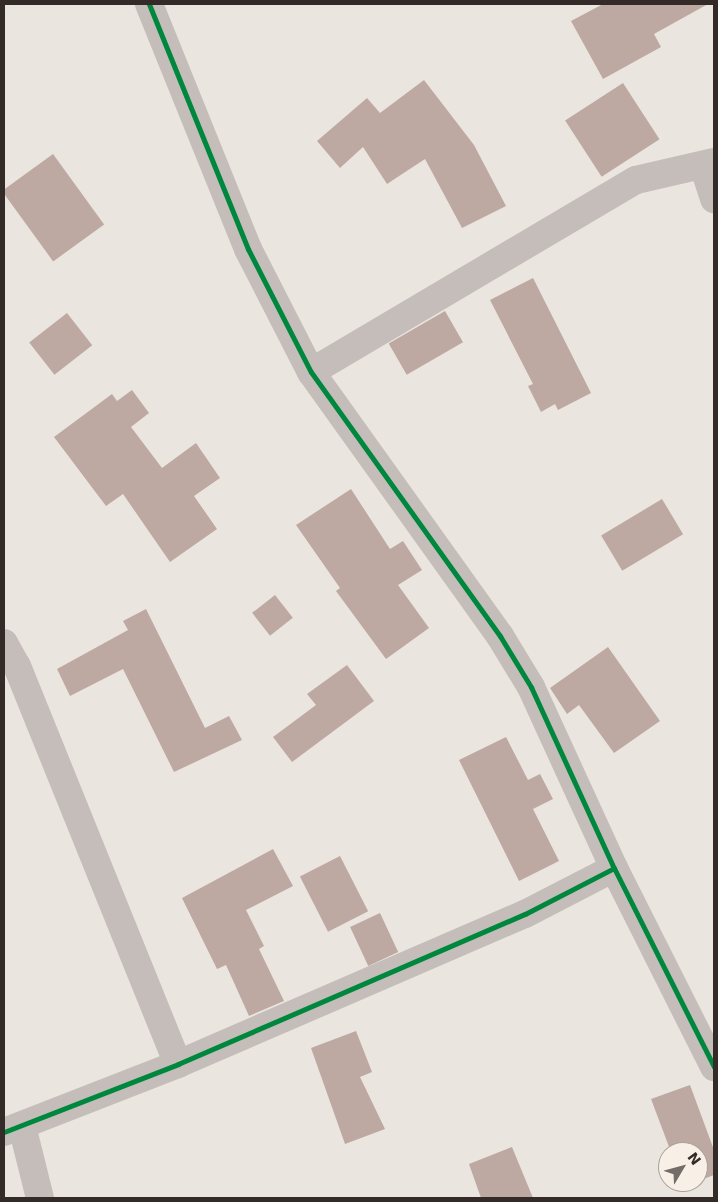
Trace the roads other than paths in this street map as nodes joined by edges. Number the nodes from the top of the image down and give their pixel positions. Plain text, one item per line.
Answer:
1 (149, 4) edge
2 (709, 164) edge
3 (714, 199) edge
4 (311, 372) junction
5 (4, 643) edge
6 (614, 868) junction
7 (178, 1064) junction
8 (714, 1067) edge
9 (13, 1129) edge
10 (40, 1198) edge

1 - 4 street
2 - 3 street
2 - 4 street
4 - 6 street
5 - 7 street
6 - 7 street
6 - 8 street
7 - 9 street
9 - 10 street

